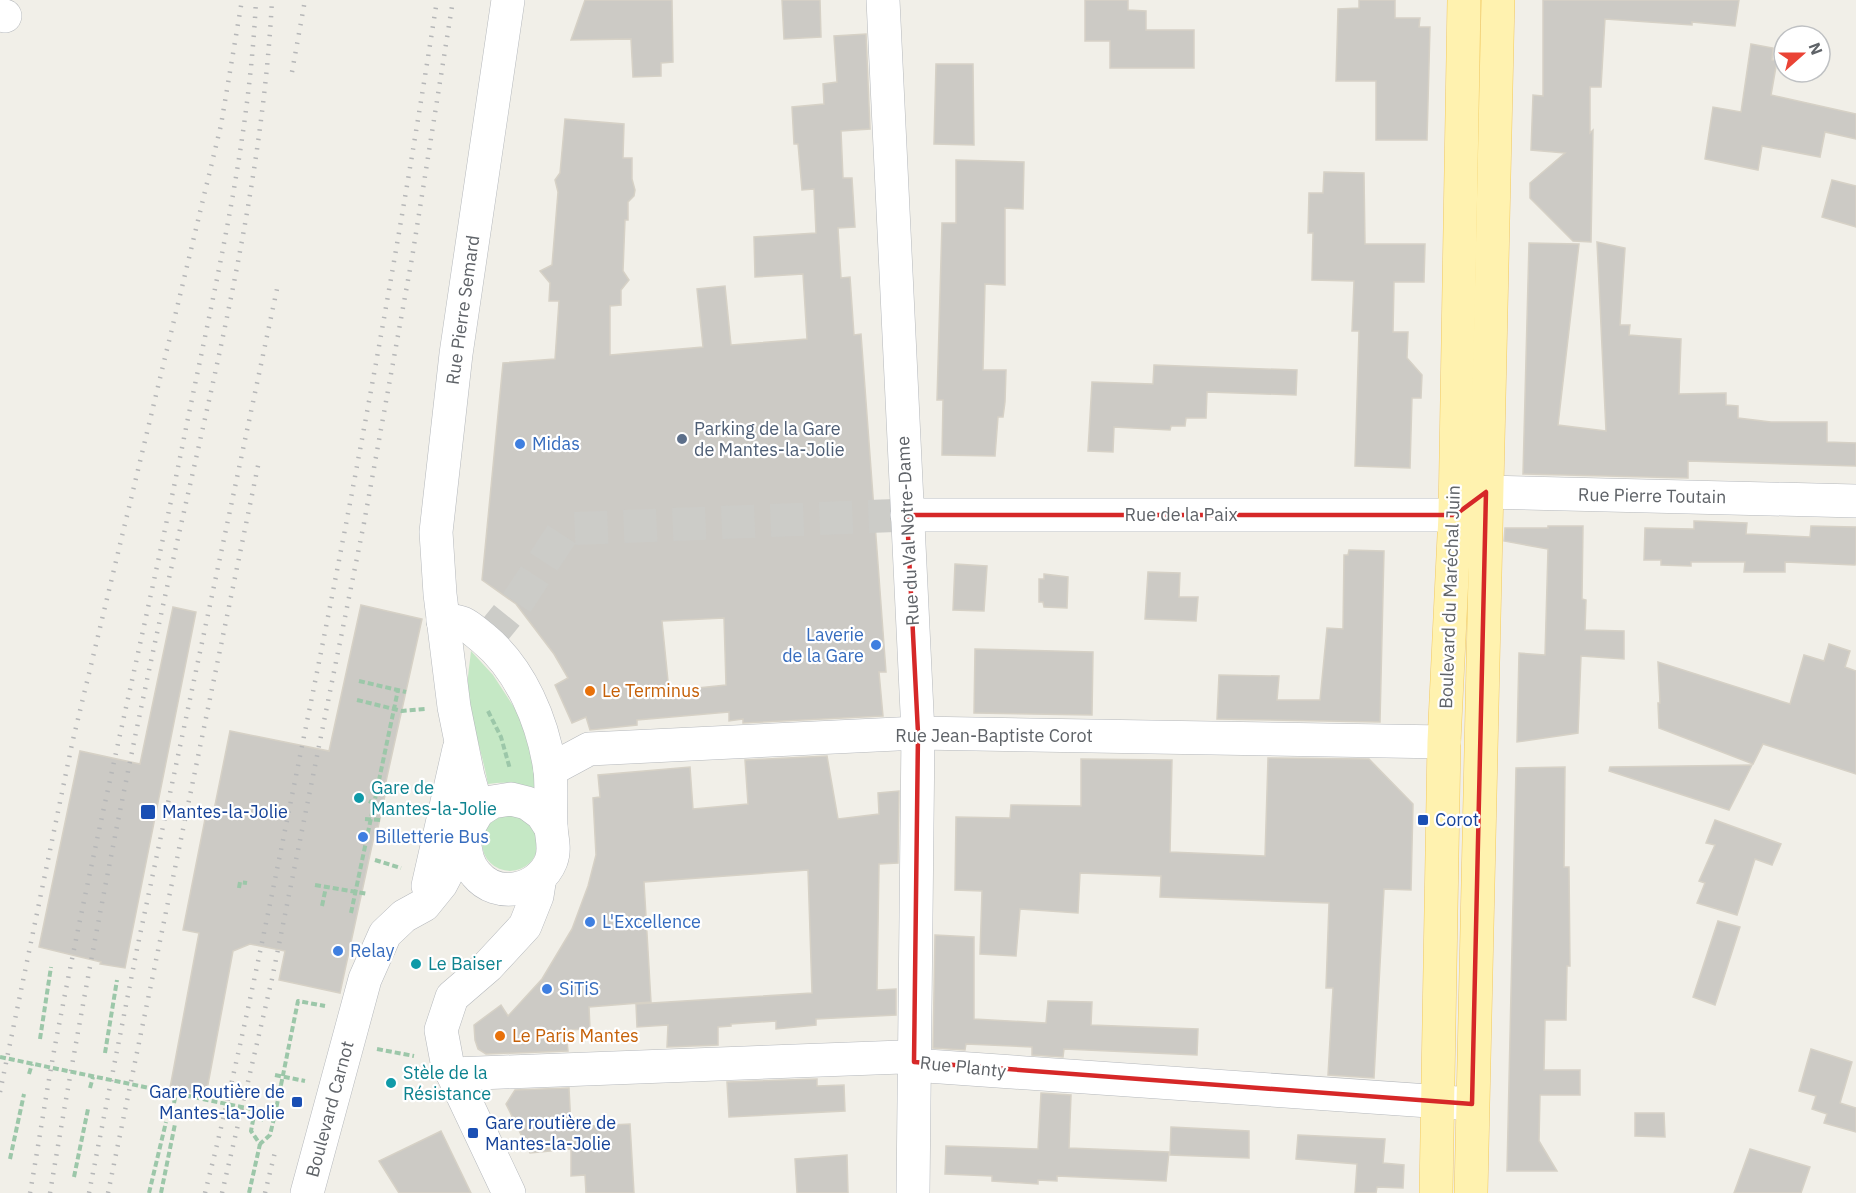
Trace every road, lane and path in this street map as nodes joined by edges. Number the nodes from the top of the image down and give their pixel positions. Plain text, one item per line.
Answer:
1 (508, 0) edge
2 (883, 0) edge
3 (1464, 0) edge
4 (1498, 0) edge
5 (1486, 492) junction
6 (1856, 501) edge
7 (907, 514) junction
8 (1455, 515) junction
9 (443, 621) junction
10 (359, 681) dead end
11 (398, 690) junction
12 (406, 692) dead end
13 (357, 700) dead end
14 (484, 703) dead end
15 (402, 711) dead end
16 (918, 734) junction
17 (460, 741) junction
18 (1444, 742) junction
19 (550, 770) junction
20 (373, 792) junction
21 (386, 794) dead end
22 (371, 803) junction
23 (383, 807) dead end
24 (478, 811) junction
25 (365, 819) dead end
26 (370, 820) junction
27 (380, 820) dead end
28 (551, 828) junction
29 (464, 840) junction
30 (375, 860) dead end
31 (407, 870) dead end
32 (540, 877) junction
33 (247, 883) dead end
34 (315, 885) dead end
35 (326, 886) junction
36 (238, 888) dead end
37 (355, 892) junction
38 (368, 894) dead end
39 (424, 905) junction
40 (322, 906) dead end
41 (351, 913) dead end
42 (51, 967) dead end
43 (117, 980) dead end
44 (316, 1004) dead end
45 (40, 1039) dead end
46 (375, 1049) dead end
47 (105, 1053) dead end
48 (0, 1057) edge
49 (914, 1062) junction
50 (32, 1064) junction
51 (450, 1068) junction
52 (29, 1074) dead end
53 (275, 1075) dead end
54 (93, 1077) junction
55 (301, 1080) dead end
56 (90, 1088) dead end
57 (176, 1093) junction
58 (24, 1094) dead end
59 (1438, 1102) junction
60 (174, 1103) dead end
61 (1472, 1104) junction
62 (88, 1109) dead end
63 (255, 1110) junction
64 (263, 1111) junction
65 (275, 1114) junction
66 (261, 1121) dead end
67 (166, 1122) dead end
68 (175, 1124) dead end
69 (260, 1144) junction
70 (10, 1159) dead end
71 (74, 1177) dead end
72 (149, 1193) edge
73 (161, 1193) edge
74 (249, 1193) edge
75 (307, 1193) edge
76 (509, 1193) edge
77 (913, 1193) edge
78 (1436, 1193) edge
79 (1471, 1193) edge

1 - 9 street, Rue Pierre Semard
2 - 7 street, Rue du Val Notre-Dame
3 - 8 main road, Boulevard du Maréchal Juin
4 - 5 main road, Boulevard du Maréchal Juin
5 - 6 street, Rue Pierre Toutain
5 - 8 street
5 - 61 main road, Boulevard du Maréchal Juin
7 - 8 street, Rue de la Paix
7 - 16 street, Rue du Val Notre-Dame
8 - 18 main road, Boulevard du Maréchal Juin
9 - 17 street, Rue Pierre Semard
9 - 19 street
10 - 11 path
11 - 12 path
11 - 20 path
13 - 15 path
14 - 19 path
16 - 18 street, Rue Jean-Baptiste Corot
16 - 19 street, Rue Jean-Baptiste Corot
16 - 49 street, Rue du Val Notre-Dame
17 - 24 street
17 - 39 street
18 - 59 main road, Boulevard du Maréchal Juin
19 - 28 street
20 - 21 path
20 - 22 path
22 - 23 path
22 - 26 path
24 - 28 street
24 - 29 street
25 - 26 path
26 - 27 path
26 - 37 path
28 - 32 street
29 - 32 street
29 - 39 street
30 - 31 path
32 - 51 street
33 - 36 path
34 - 35 path
35 - 37 path
35 - 40 path
37 - 38 path
37 - 41 path
39 - 75 street, Boulevard Carnot
42 - 45 path
43 - 47 path
44 - 65 path, bridge
46 - 51 path
48 - 50 path, bridge
49 - 51 street, Rue Planty
49 - 59 street, Rue Planty
49 - 77 street, Rue du Val Notre-Dame
50 - 52 path
50 - 54 path, bridge
51 - 76 street
53 - 55 path
54 - 56 path
54 - 57 path, bridge
57 - 60 path
57 - 63 path, bridge
58 - 70 path
59 - 61 street, Rue Planty
59 - 78 main road, Boulevard du Maréchal Juin
61 - 79 main road, Boulevard du Maréchal Juin
62 - 71 path
63 - 64 path, bridge
63 - 69 path
64 - 65 path, bridge
64 - 66 path
65 - 69 path
67 - 72 path
68 - 73 path
69 - 74 path

